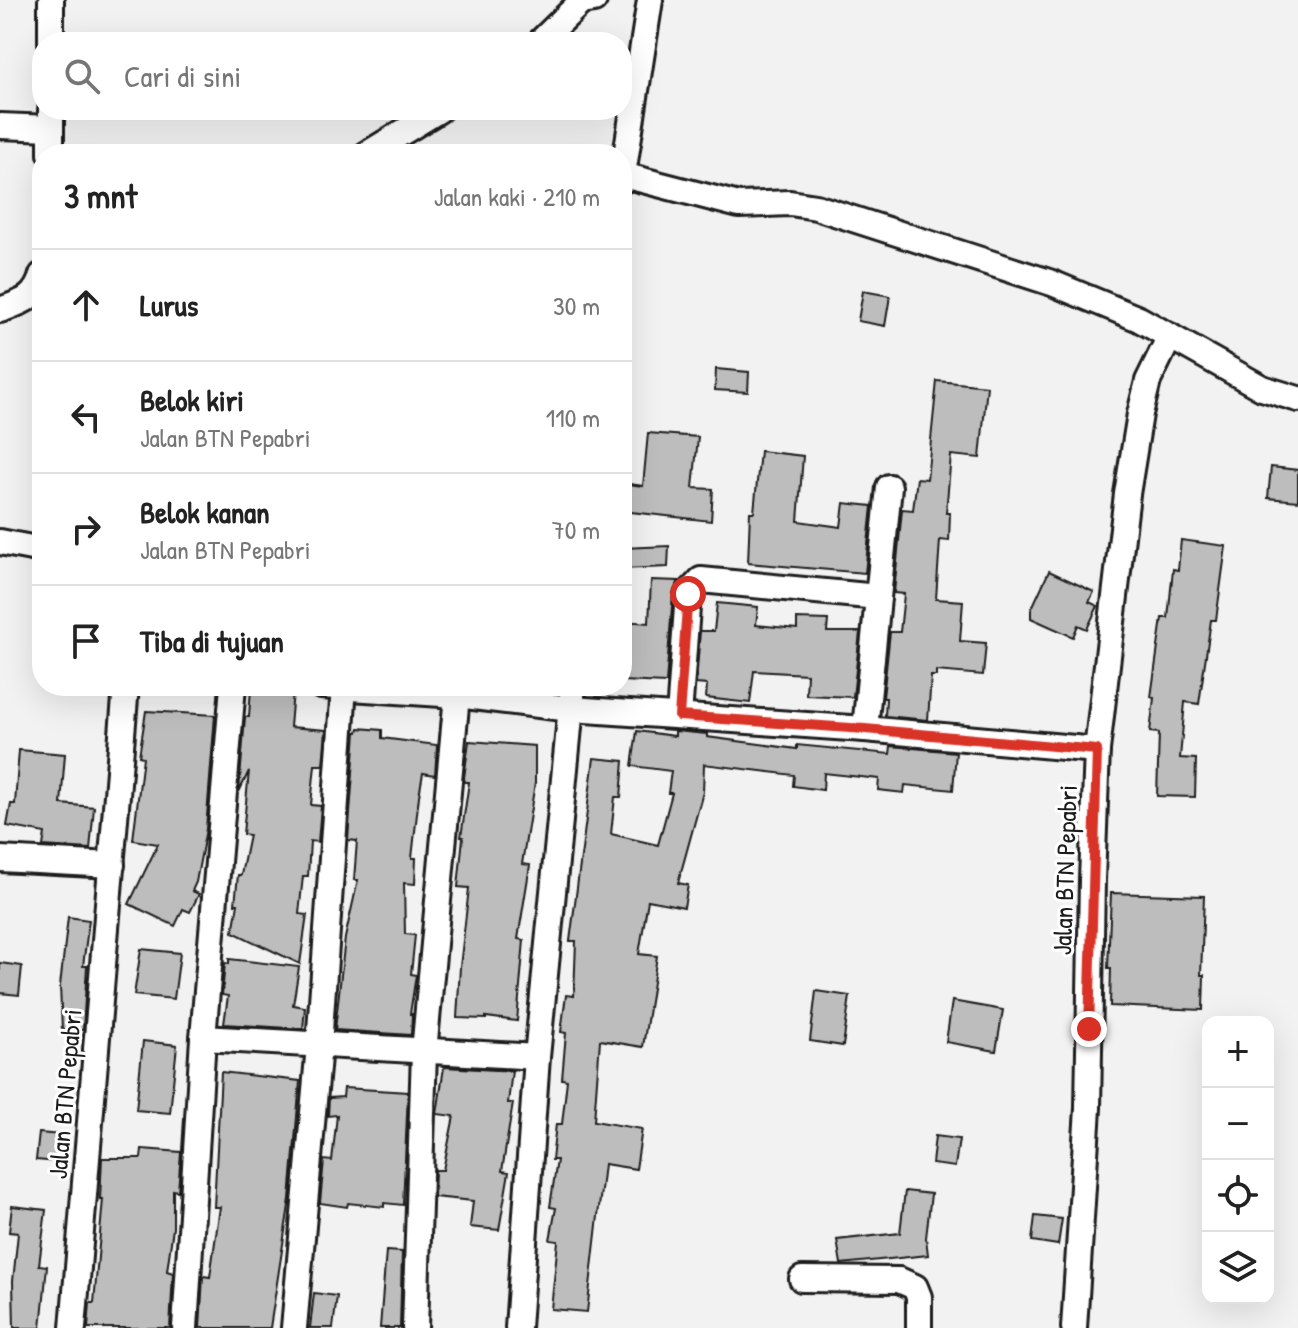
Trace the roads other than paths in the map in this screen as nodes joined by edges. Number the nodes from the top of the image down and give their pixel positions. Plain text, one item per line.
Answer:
1 (51, 0) edge
2 (594, 0) edge
3 (650, 0) edge
4 (51, 32) edge
5 (550, 32) edge
6 (632, 117) edge
7 (44, 120) edge
8 (51, 120) edge
9 (423, 120) edge
10 (631, 120) edge
11 (0, 126) edge
12 (51, 144) edge
13 (383, 144) edge
14 (628, 144) edge
15 (632, 177) edge
16 (32, 295) edge
17 (0, 310) edge
18 (1170, 336) junction
19 (1298, 399) edge
20 (889, 487) dead end
21 (0, 542) edge
22 (32, 548) edge
23 (878, 597) junction
24 (125, 696) edge
25 (232, 696) edge
26 (336, 696) edge
27 (457, 696) edge
28 (514, 696) edge
29 (572, 697) edge
30 (679, 716) junction
31 (865, 729) junction
32 (1097, 750) junction
33 (0, 859) edge
34 (112, 865) junction
35 (203, 1038) junction
36 (319, 1045) junction
37 (424, 1052) junction
38 (537, 1057) junction
39 (802, 1279) dead end
40 (73, 1328) edge
41 (185, 1328) edge
42 (294, 1328) edge
43 (415, 1328) edge
44 (518, 1328) edge
45 (919, 1328) edge
46 (1074, 1328) edge

1 - 4 street
2 - 5 street
3 - 6 street
7 - 11 street
8 - 12 street
9 - 13 street
10 - 14 street
15 - 18 street
16 - 17 street
18 - 19 street
18 - 32 street
20 - 23 street
21 - 22 street
23 - 30 street
23 - 31 street
24 - 34 street, Jalan BTN Pepabri
25 - 35 street
26 - 36 street, Jalan BTN Pepabri
27 - 37 street
28 - 29 street, Jalan BTN Pepabri
29 - 30 street, Jalan BTN Pepabri
29 - 38 street
30 - 31 street, Jalan BTN Pepabri
31 - 32 street, Jalan BTN Pepabri
32 - 46 street, Jalan BTN Pepabri
33 - 34 street
34 - 40 street, Jalan BTN Pepabri
35 - 36 street
35 - 41 street
36 - 37 street
36 - 42 street, Jalan BTN Pepabri
37 - 38 street
37 - 43 street
38 - 44 street
39 - 45 street

